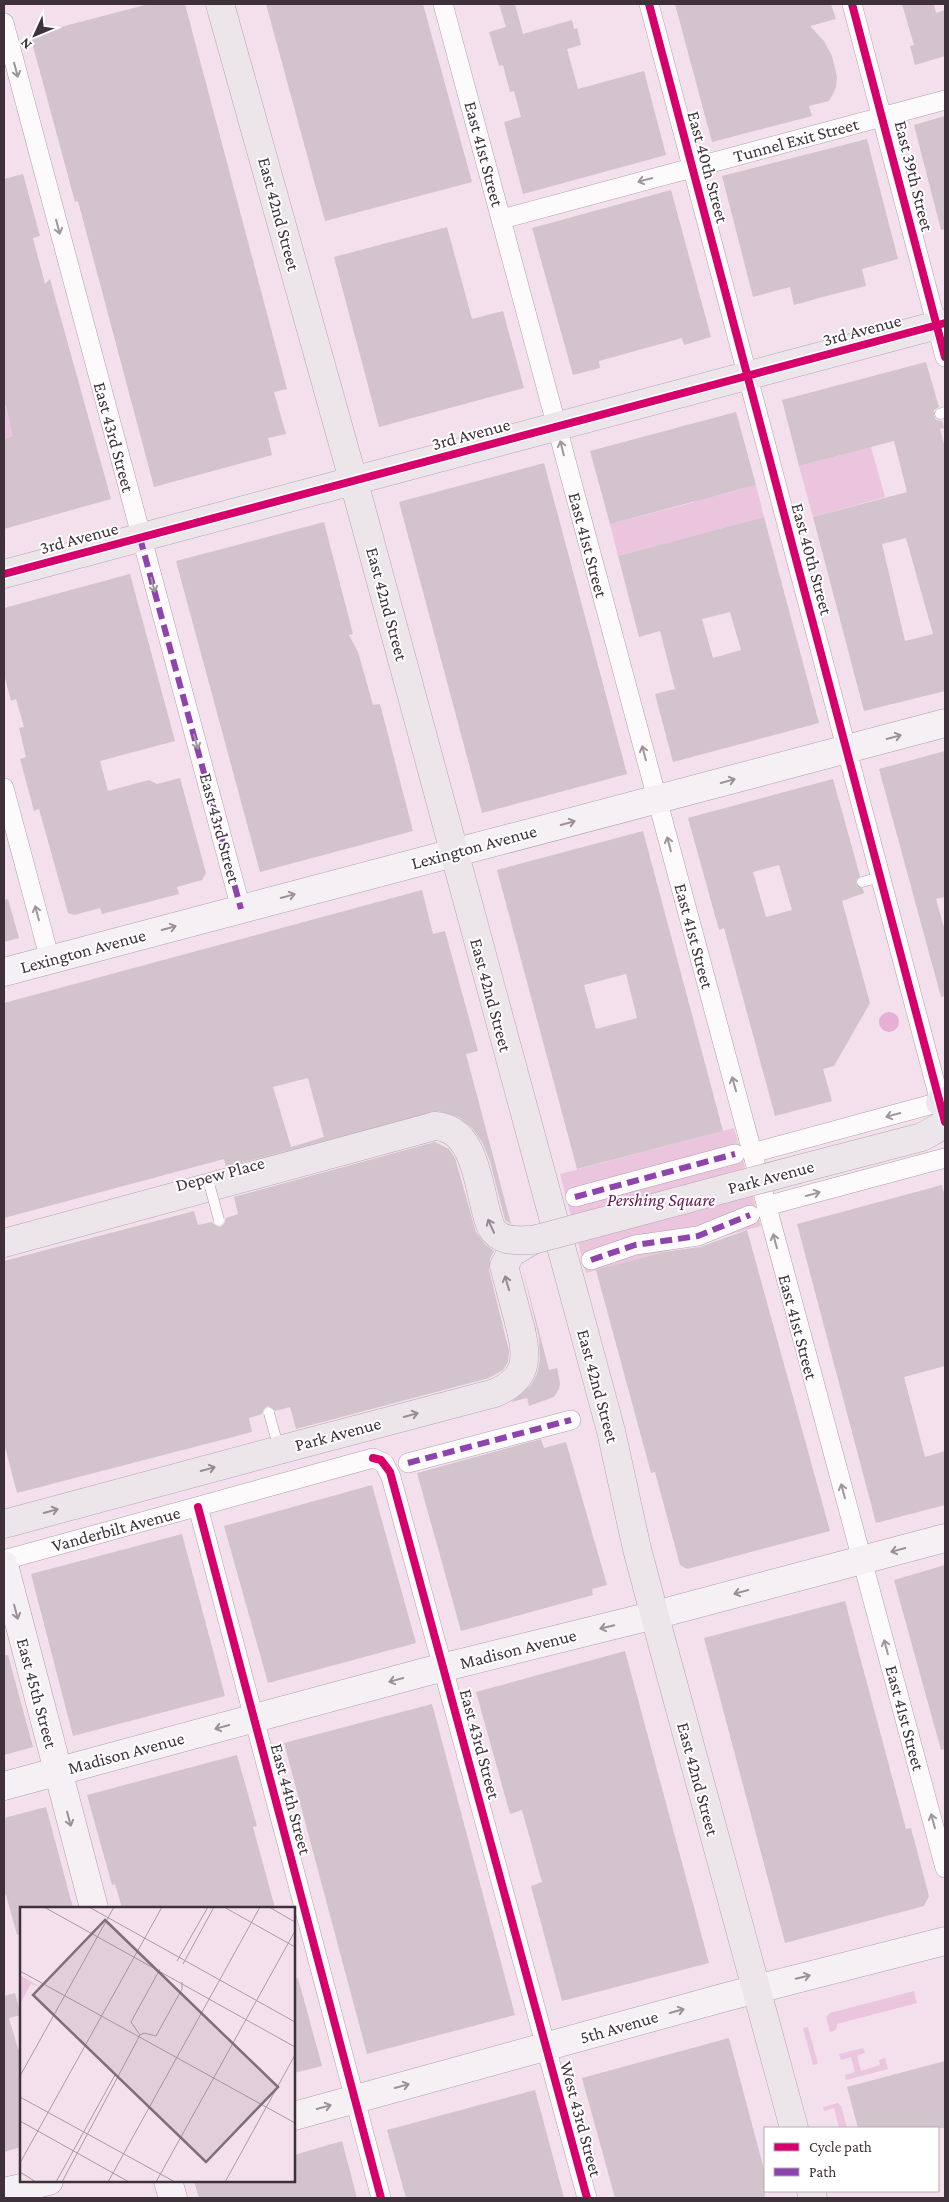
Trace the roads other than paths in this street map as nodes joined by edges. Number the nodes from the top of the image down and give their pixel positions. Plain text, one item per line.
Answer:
1 (220, 4) edge
2 (443, 4) edge
3 (649, 4) edge
4 (852, 4) edge
5 (4, 23) edge
6 (945, 100) edge
7 (883, 117) junction
8 (692, 167) junction
9 (502, 219) junction
10 (941, 324) edge
11 (945, 356) edge
12 (748, 375) junction
13 (557, 427) junction
14 (353, 481) junction
15 (140, 538) junction
16 (4, 574) edge
17 (945, 723) edge
18 (847, 749) junction
19 (4, 788) edge
20 (657, 800) junction
21 (453, 853) junction
22 (881, 877) junction
23 (862, 882) dead end
24 (241, 909) junction
25 (50, 960) junction
26 (4, 972) edge
27 (941, 1121) edge
28 (435, 1126) junction
29 (743, 1154) junction
30 (945, 1158) edge
31 (218, 1180) junction
32 (575, 1196) dead end
33 (90, 1208) dead end
34 (758, 1211) junction
35 (219, 1220) dead end
36 (533, 1240) junction
37 (4, 1243) edge
38 (591, 1260) dead end
39 (269, 1412) dead end
40 (571, 1420) dead end
41 (279, 1450) junction
42 (373, 1458) joint
43 (408, 1463) dead end
44 (198, 1507) junction
45 (4, 1524) edge
46 (945, 1538) edge
47 (4, 1560) edge
48 (863, 1560) junction
49 (4, 1565) edge
50 (655, 1615) junction
51 (443, 1668) junction
52 (254, 1719) junction
53 (57, 1772) junction
54 (4, 1786) edge
55 (945, 1868) edge
56 (94, 1907) edge
57 (945, 1941) edge
58 (756, 1989) junction
59 (545, 2048) junction
60 (355, 2099) junction
61 (295, 2116) edge
62 (794, 2127) edge
63 (45, 2182) edge
64 (168, 2182) edge
65 (4, 2192) edge
66 (173, 2198) edge
67 (381, 2198) edge
68 (587, 2198) edge

1 - 14 main road, East 42nd Street
2 - 9 street, East 41st Street
3 - 8 street, East 40th Street
4 - 7 street, East 39th Street
5 -> 15 street, East 43rd Street
6 - 7 street, Tunnel Exit Street
7 - 8 street, Tunnel Exit Street
7 - 10 street, East 39th Street
8 -> 9 street, Tunnel Exit Street
8 - 12 street, East 40th Street
9 - 13 street, East 41st Street
10 - 11 street, East 39th Street
10 - 12 main road, 3rd Avenue
12 - 13 main road, 3rd Avenue
12 - 18 street, East 40th Street
13 - 14 main road, 3rd Avenue
20 -> 13 street, East 41st Street
14 - 15 main road, 3rd Avenue
14 - 21 main road, East 42nd Street
15 - 16 main road, 3rd Avenue
15 -> 24 street, East 43rd Street
18 -> 17 main road, Lexington Avenue
20 -> 18 main road, Lexington Avenue
18 - 22 street, East 40th Street
25 -> 19 street
21 -> 20 main road, Lexington Avenue
29 -> 20 street, East 41st Street
24 -> 21 main road, Lexington Avenue
21 - 50 main road, East 42nd Street
22 - 23 lane
22 - 27 street, East 40th Street
25 -> 24 main road, Lexington Avenue
25 - 26 main road, Lexington Avenue
27 -> 29 street, Park Avenue
27 - 36 main road, Park Avenue, bridge
28 - 31 main road
28 - 31 lane, Depew Place
36 -> 28 main road, Park Avenue, bridge
29 - 32 street, Park Avenue
29 - 34 street, East 41st Street
34 -> 30 street, Park Avenue
31 - 33 lane, Depew Place
31 - 35 lane, bridge
31 - 37 main road
34 - 38 street, Park Avenue
48 -> 34 street, East 41st Street
41 -> 36 main road, Park Avenue, bridge
39 - 41 lane, bridge
40 - 43 street
45 -> 41 main road, Park Avenue
42 - 44 street, Vanderbilt Avenue
42 - 51 street, East 43rd Street
44 - 47 street, Vanderbilt Avenue
44 - 52 street, East 44th Street
46 -> 48 main road, Madison Avenue
48 -> 50 main road, Madison Avenue
55 -> 48 street, East 41st Street
49 -> 53 main road, East 45th Street
50 -> 51 main road, Madison Avenue
50 - 58 main road, East 42nd Street
51 -> 52 main road, Madison Avenue
51 - 59 street, East 43rd Street
52 -> 53 main road, Madison Avenue
52 - 60 street, East 44th Street
53 - 54 main road, Madison Avenue
53 -> 56 main road, East 45th Street
58 -> 57 main road, 5th Avenue
59 -> 58 main road, 5th Avenue
58 - 62 main road, East 42nd Street
60 -> 59 main road, 5th Avenue
59 - 68 street, West 43rd Street
61 -> 60 main road, 5th Avenue
60 - 67 street, East 44th Street
63 - 65 main road
64 - 66 main road

